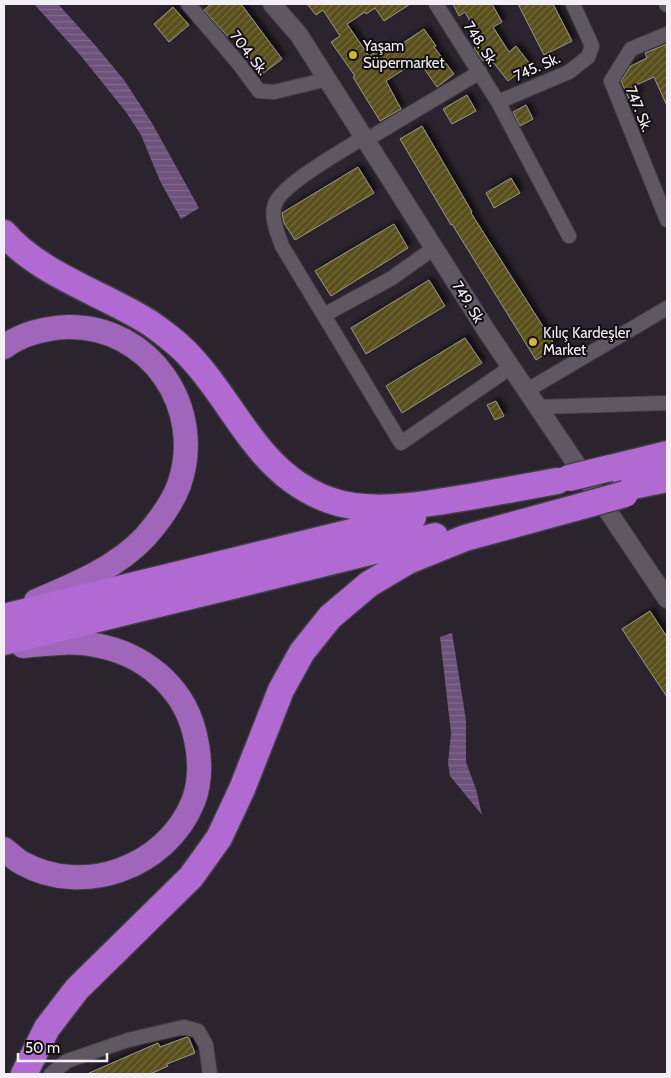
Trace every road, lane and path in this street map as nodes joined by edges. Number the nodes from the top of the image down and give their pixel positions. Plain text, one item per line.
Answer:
1 (188, 4) edge
2 (272, 4) edge
3 (436, 4) edge
4 (573, 4) edge
5 (667, 34) edge
6 (480, 72) junction
7 (328, 80) junction
8 (498, 102) junction
9 (365, 139) junction
10 (667, 220) edge
11 (4, 233) edge
12 (570, 236) dead end
13 (434, 248) junction
14 (667, 308) edge
15 (324, 315) junction
16 (4, 347) edge
17 (511, 367) junction
18 (526, 391) junction
19 (667, 403) edge
20 (537, 407) junction
21 (667, 454) edge
22 (667, 480) edge
23 (619, 484) junction
24 (572, 491) junction
25 (667, 598) edge
26 (4, 612) edge
27 (4, 617) edge
28 (4, 642) edge
29 (4, 648) edge
30 (4, 849) edge
31 (24, 1074) edge
32 (52, 1074) edge
33 (210, 1074) edge

1 - 7 street, 704. Sk.
2 - 7 street, 749. Sk
3 - 6 street, 748. Sk.
4 - 8 street, 745. Sk.
5 - 10 street, 747. Sk.
6 - 8 street, 748. Sk.
6 - 9 street
7 - 9 street, 749. Sk
8 - 12 street, 748. Sk.
9 - 13 street, 749. Sk
9 - 15 street
11 - 24 highway
13 - 15 street
13 - 17 street, 749. Sk
14 - 18 street
15 - 17 street
16 - 26 highway
17 - 18 street, 749. Sk
18 - 20 street, 749. Sk
19 - 20 street
20 - 25 street, 749. Sk
21 - 23 highway
22 - 23 highway
23 - 24 highway
24 - 27 highway
24 - 28 highway
24 - 31 highway
29 - 30 highway
32 - 33 street

